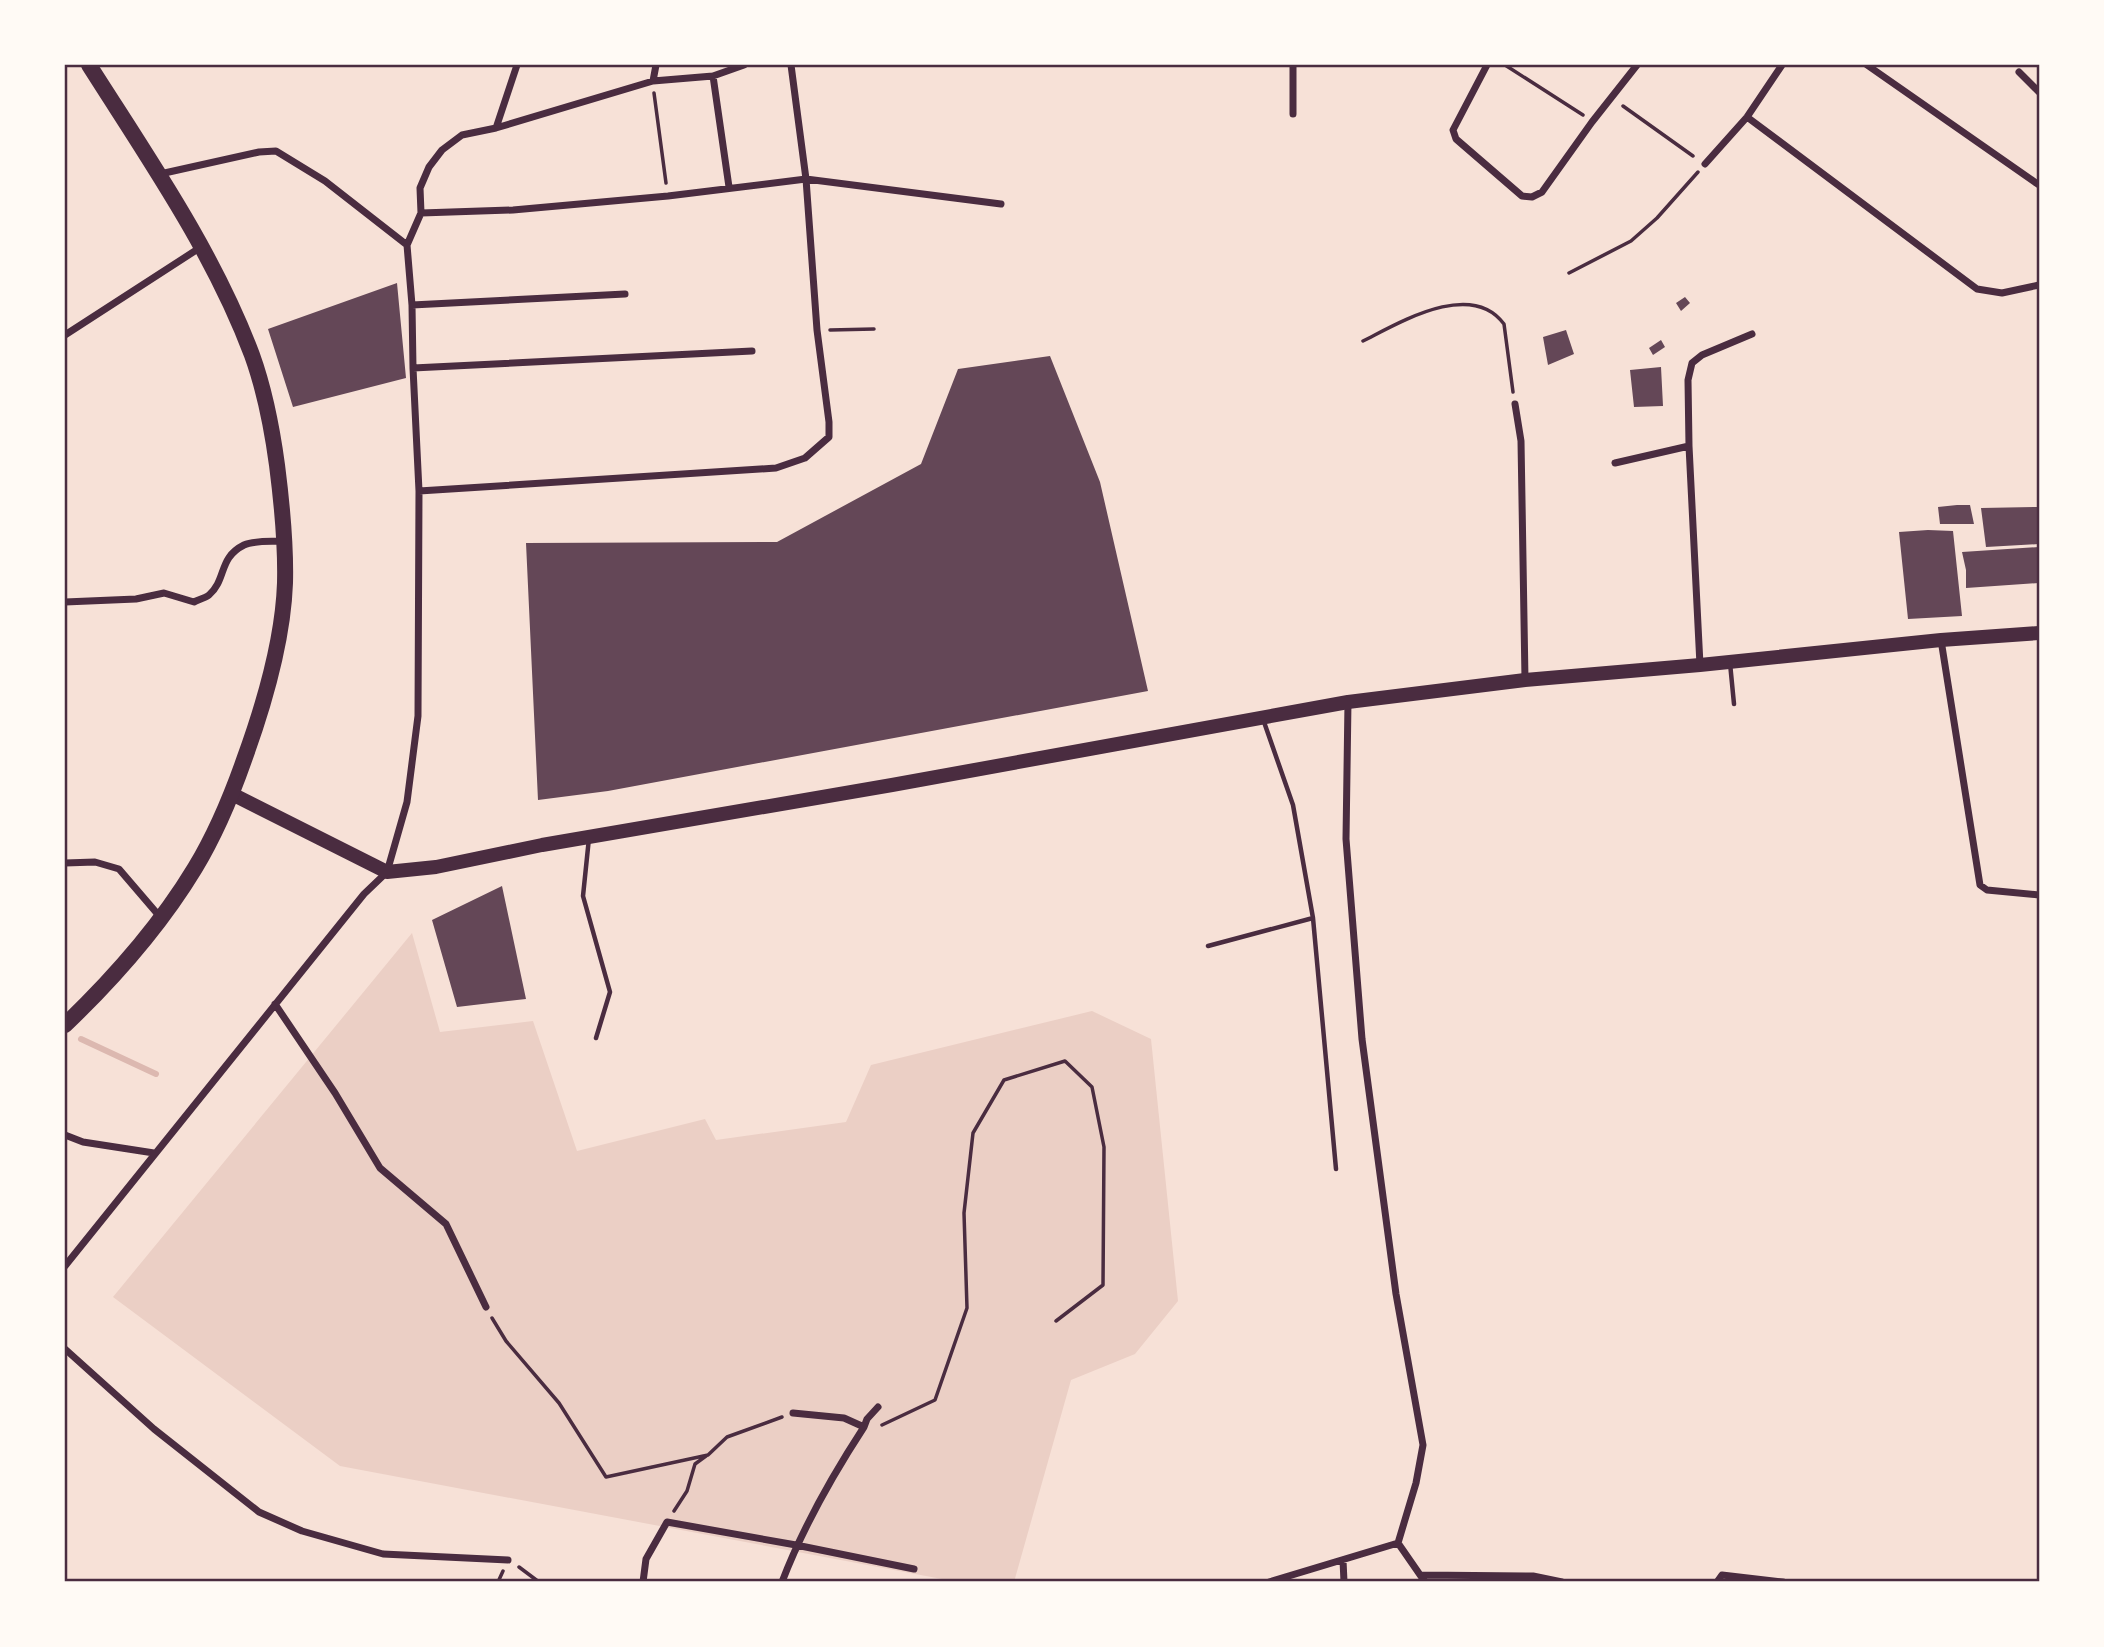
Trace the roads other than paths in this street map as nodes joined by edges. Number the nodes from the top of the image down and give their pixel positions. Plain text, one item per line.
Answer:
1 (89, 65) edge
2 (101, 65) edge
3 (517, 65) edge
4 (656, 65) edge
5 (744, 65) edge
6 (791, 65) edge
7 (1293, 65) edge
8 (1487, 65) edge
9 (1637, 65) edge
10 (1782, 65) edge
11 (1867, 65) edge
12 (2018, 72) dead end
13 (713, 76) junction
14 (653, 81) junction
15 (104, 88) junction
16 (2039, 92) edge
17 (1293, 114) dead end
18 (1747, 117) junction
19 (496, 128) junction
20 (1705, 164) road end
21 (158, 174) junction
22 (806, 179) junction
23 (2039, 186) edge
24 (729, 187) junction
25 (1001, 204) dead end
26 (421, 213) junction
27 (407, 245) junction
28 (201, 247) junction
29 (2039, 285) edge
30 (625, 294) dead end
31 (412, 306) junction
32 (1752, 334) dead end
33 (65, 335) edge
34 (751, 351) dead end
35 (413, 368) junction
36 (1515, 404) road end
37 (1689, 446) junction
38 (1615, 463) dead end
39 (419, 491) junction
40 (285, 541) junction
41 (65, 602) edge
42 (2039, 633) edge
43 (1941, 640) junction
44 (1730, 662) junction
45 (1700, 665) junction
46 (1525, 680) junction
47 (1348, 702) junction
48 (1734, 704) dead end
49 (1262, 718) junction
50 (232, 794) junction
51 (589, 837) junction
52 (65, 863) edge
53 (387, 872) junction
54 (2039, 895) edge
55 (161, 918) junction
56 (1313, 918) junction
57 (1208, 946) dead end
58 (275, 1004) junction
59 (65, 1025) edge
60 (596, 1038) dead end
61 (65, 1135) edge
62 (154, 1153) junction
63 (1336, 1169) dead end
64 (65, 1266) edge
65 (486, 1307) road end
66 (65, 1349) edge
67 (878, 1407) dead end
68 (793, 1413) road end
69 (864, 1427) junction
70 (1398, 1543) junction
71 (796, 1545) junction
72 (508, 1560) road end
73 (1343, 1560) junction
74 (914, 1569) dead end
75 (1423, 1578) edge
76 (1281, 1580) edge
77 (643, 1582) edge
78 (782, 1582) edge
79 (1269, 1582) edge
80 (1344, 1582) edge
81 (1562, 1582) edge
82 (1717, 1582) edge
83 (1783, 1582) edge

1 - 15 highway
2 - 15 street
3 - 19 street
4 - 14 street
5 - 13 street
6 - 22 street
7 - 17 street
8 - 9 street
10 - 18 street
11 - 23 street
12 - 16 street
13 - 14 street
13 - 24 street
14 - 19 street
15 - 21 highway
18 - 20 street
18 - 29 street
19 - 26 street
21 - 27 street
21 - 28 highway
22 - 24 street
22 - 25 street
22 - 39 street
24 - 26 street
26 - 27 street
27 - 31 street
28 - 33 street
28 - 40 highway
30 - 31 street
31 - 35 street
32 - 37 street
34 - 35 street
35 - 39 street
36 - 46 street
37 - 38 street
37 - 45 street
39 - 53 street
40 - 41 street
40 - 50 highway
42 - 43 main road
43 - 44 main road
43 - 54 street
44 - 45 main road
44 - 48 lane
45 - 46 main road
46 - 47 main road
47 - 49 main road
47 - 70 street
49 - 51 main road
49 - 56 lane
50 - 53 main road
50 - 55 highway
51 - 53 main road
51 - 60 lane
52 - 55 street
53 - 58 street
55 - 59 highway
56 - 57 lane
56 - 63 lane
58 - 62 street
58 - 65 street
61 - 62 street
62 - 64 street
66 - 72 street
67 - 69 street
68 - 69 street
69 - 71 street
70 - 73 street
70 - 75 street
71 - 74 street
71 - 77 street
71 - 78 street
73 - 76 street
73 - 80 street
75 - 81 street
76 - 79 street
82 - 83 street

